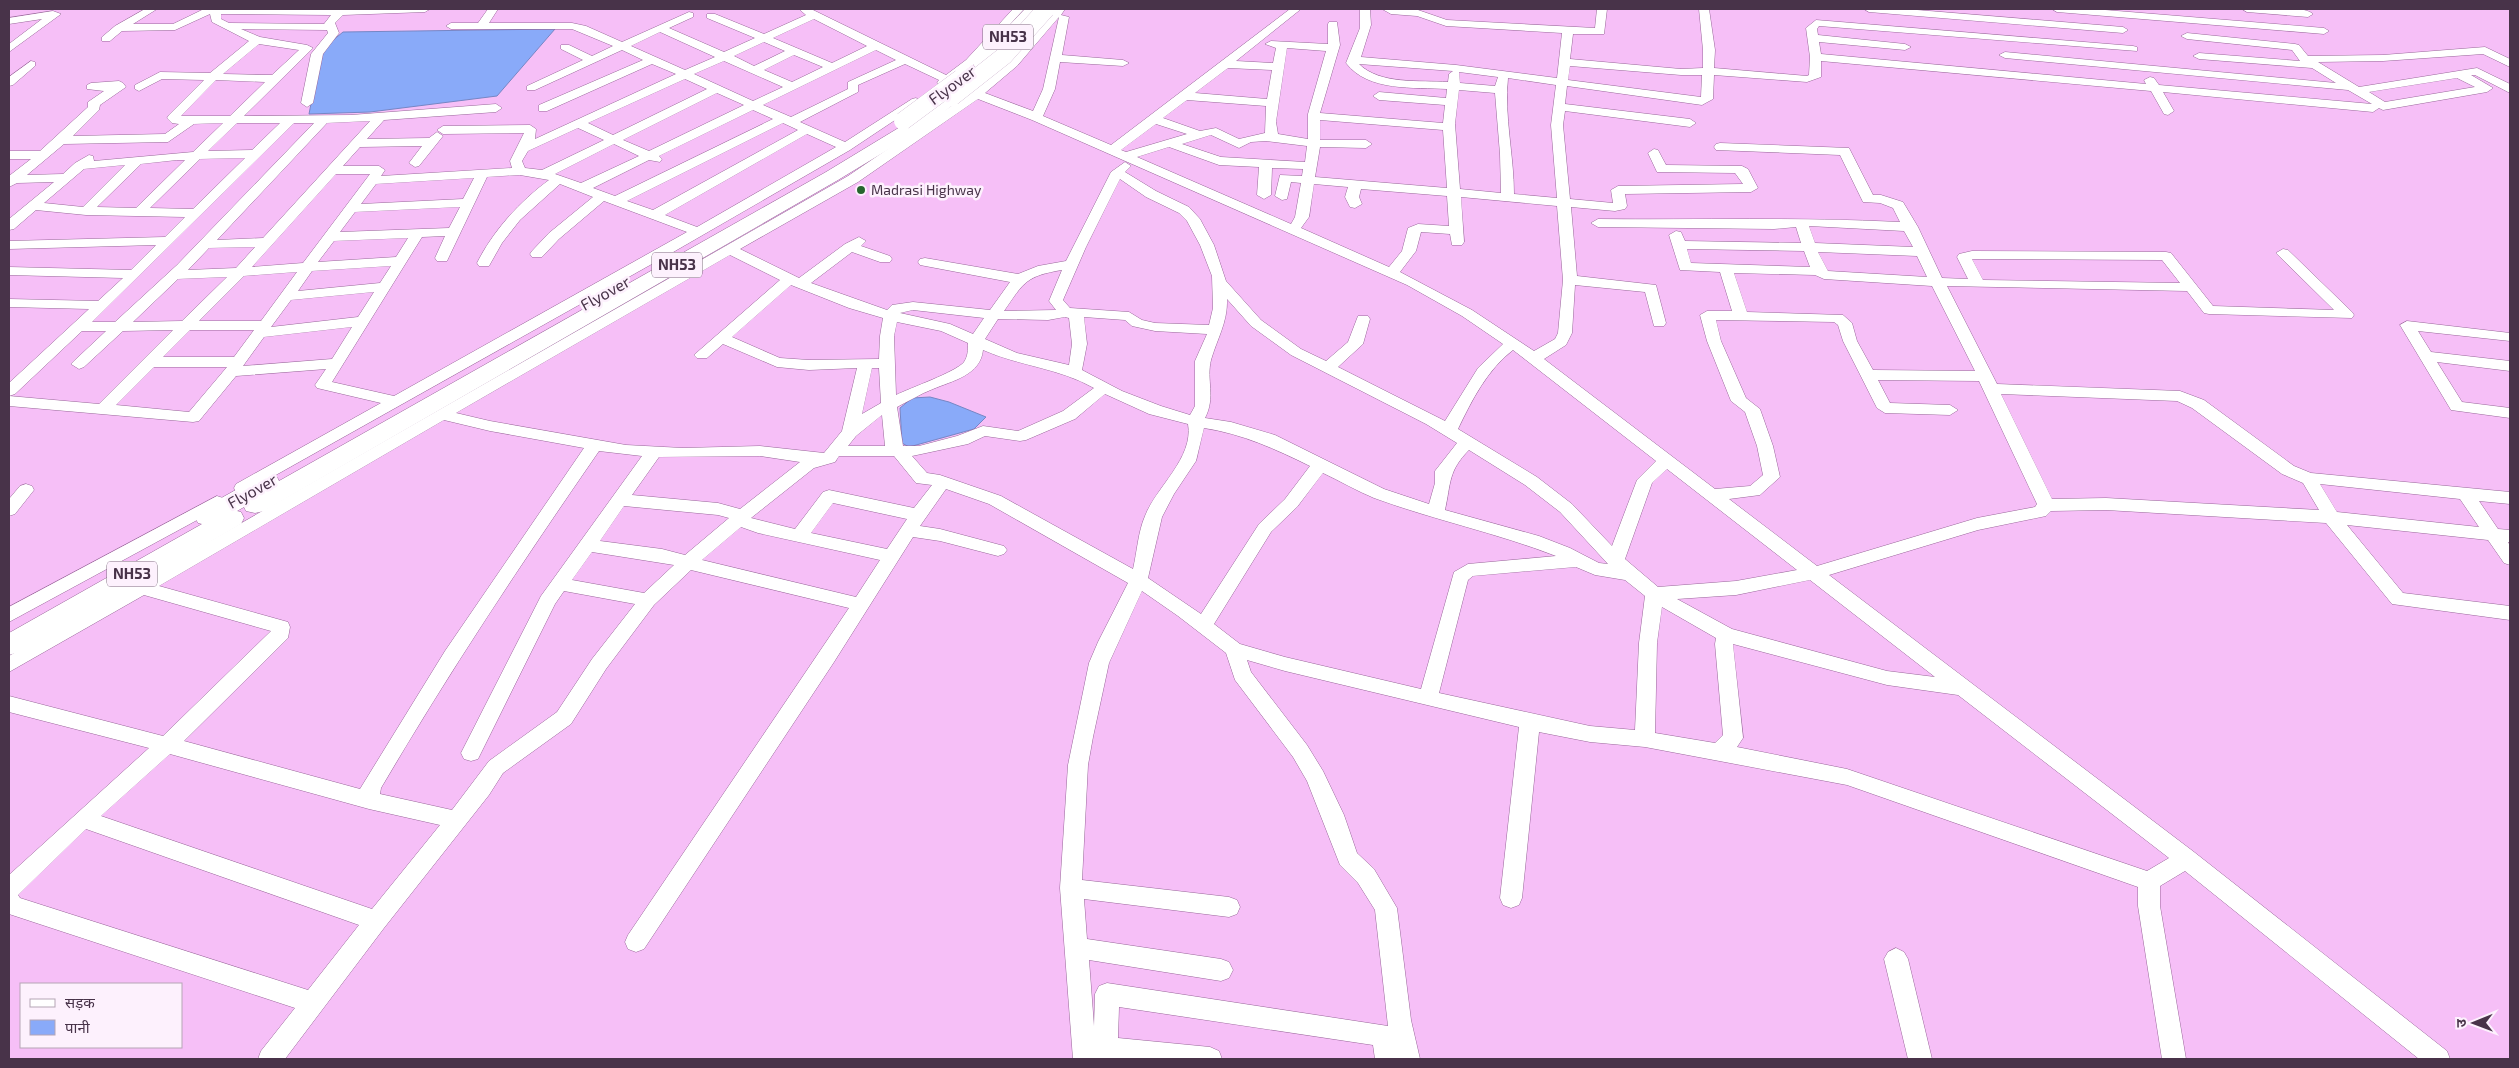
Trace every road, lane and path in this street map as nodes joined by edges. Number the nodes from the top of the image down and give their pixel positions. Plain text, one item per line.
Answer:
1 (152, 9) edge
2 (425, 9) edge
3 (492, 9) edge
4 (804, 9) edge
5 (1019, 9) edge
6 (1033, 9) edge
7 (1046, 9) edge
8 (1296, 9) edge
9 (1365, 9) edge
10 (1387, 9) edge
11 (1602, 9) edge
12 (1696, 9) edge
13 (1704, 9) edge
14 (1870, 9) edge
15 (2057, 9) edge
16 (2247, 9) edge
17 (213, 10) edge
18 (1897, 10) edge
19 (2113, 11) edge
20 (42, 12) edge
21 (340, 12) junction
22 (1062, 13) edge
23 (1988, 14) edge
24 (2308, 14) dead end
25 (689, 15) dead end
26 (815, 15) junction
27 (711, 16) dead end
28 (2176, 19) junction
29 (9, 21) edge
30 (1333, 24) dead end
31 (226, 26) junction
32 (451, 26) dead end
33 (481, 26) junction
34 (329, 27) junction
35 (119, 28) junction
36 (662, 29) junction
37 (1902, 29) junction
38 (2124, 30) junction
39 (2324, 31) dead end
40 (1568, 32) junction
41 (2187, 36) junction
42 (1996, 37) junction
43 (763, 38) junction
44 (1814, 38) junction
45 (106, 39) dead end
46 (257, 40) junction
47 (1253, 43) junction
48 (1282, 45) junction
49 (876, 46) junction
50 (1904, 46) junction
51 (565, 47) dead end
52 (623, 47) junction
53 (9, 49) edge
54 (2133, 49) junction
55 (794, 51) junction
56 (1330, 54) junction
57 (2004, 54) junction
58 (2435, 54) junction
59 (724, 56) junction
60 (2198, 56) junction
61 (1816, 57) junction
62 (1056, 58) junction
63 (2367, 58) junction
64 (592, 60) junction
65 (652, 60) junction
66 (904, 60) junction
67 (1353, 61) junction
68 (1563, 62) junction
69 (2309, 62) junction
70 (1123, 63) dead end
71 (1386, 63) junction
72 (1226, 64) junction
73 (2510, 64) edge
74 (9, 65) edge
75 (1911, 65) junction
76 (832, 67) junction
77 (1278, 68) junction
78 (1451, 68) junction
79 (2143, 68) junction
80 (2382, 69) dead end
81 (754, 70) junction
82 (1709, 72) junction
83 (2208, 73) junction
84 (2462, 73) junction
85 (684, 74) junction
86 (1505, 74) junction
87 (2012, 74) junction
88 (215, 76) junction
89 (276, 79) junction
90 (948, 80) junction
91 (1384, 81) junction
92 (9, 83) edge
93 (1562, 84) junction
94 (1452, 85) junction
95 (118, 86) junction
96 (791, 86) junction
97 (91, 87) dead end
98 (2154, 87) junction
99 (531, 88) dead end
100 (716, 88) junction
101 (2352, 89) junction
102 (2510, 89) edge
103 (1500, 90) junction
104 (977, 94) junction
105 (1184, 96) junction
106 (1451, 102) junction
107 (307, 103) dead end
108 (1272, 103) junction
109 (751, 105) junction
110 (1558, 107) junction
111 (496, 108) dead end
112 (543, 108) dead end
113 (1376, 108) junction
114 (2373, 108) dead end
115 (2168, 110) dead end
116 (459, 111) junction
117 (1314, 116) junction
118 (380, 117) junction
119 (1036, 117) junction
120 (324, 119) junction
121 (1154, 119) junction
122 (191, 120) junction
123 (233, 120) junction
124 (290, 120) junction
125 (786, 121) junction
126 (1690, 122) dead end
127 (579, 124) junction
128 (1449, 127) junction
129 (442, 130) junction
130 (806, 130) junction
131 (1201, 135) junction
132 (1272, 138) junction
133 (60, 140) junction
134 (112, 140) junction
135 (613, 140) junction
136 (432, 142) junction
137 (1314, 143) junction
138 (357, 144) junction
139 (1171, 144) junction
140 (1366, 144) dead end
141 (846, 146) junction
142 (1720, 146) dead end
143 (522, 149) junction
144 (1654, 153) dead end
145 (254, 154) junction
146 (9, 155) edge
147 (43, 155) junction
148 (194, 156) junction
149 (649, 156) junction
150 (137, 160) junction
151 (1122, 160) junction
152 (415, 163) dead end
153 (1266, 163) junction
154 (79, 166) junction
155 (1309, 166) junction
156 (332, 170) junction
157 (679, 170) junction
158 (520, 171) junction
159 (482, 174) junction
160 (544, 174) junction
161 (66, 178) junction
162 (10, 180) edge
163 (372, 180) junction
164 (558, 180) junction
165 (1307, 180) junction
166 (1356, 184) junction
167 (582, 188) junction
168 (1453, 194) junction
169 (1264, 195) dead end
170 (602, 196) junction
171 (1282, 196) dead end
172 (1507, 199) junction
173 (616, 201) junction
174 (468, 203) junction
175 (1564, 203) junction
176 (1354, 204) dead end
177 (32, 206) junction
178 (351, 208) junction
179 (86, 211) junction
180 (139, 212) junction
181 (196, 213) junction
182 (654, 215) junction
183 (12, 220) edge
184 (1598, 223) dead end
185 (1672, 223) junction
186 (1801, 224) junction
187 (1911, 226) junction
188 (1293, 230) junction
189 (696, 231) junction
190 (454, 232) junction
191 (417, 235) junction
192 (329, 237) junction
193 (167, 241) junction
194 (268, 242) junction
195 (205, 244) junction
196 (1679, 245) junction
197 (10, 246) edge
198 (1809, 246) junction
199 (732, 250) junction
200 (1923, 252) junction
201 (2282, 253) dead end
202 (537, 254) dead end
203 (442, 258) dead end
204 (885, 259) dead end
205 (402, 261) junction
206 (925, 262) dead end
207 (484, 263) dead end
208 (1072, 264) junction
209 (307, 268) junction
210 (1726, 269) junction
211 (1819, 271) junction
212 (9, 272) edge
213 (240, 272) junction
214 (1392, 273) junction
215 (135, 274) junction
216 (175, 274) junction
217 (1019, 279) junction
218 (1570, 280) junction
219 (795, 281) junction
220 (1938, 281) junction
221 (1220, 283) junction
222 (1978, 284) junction
223 (386, 286) junction
224 (2190, 287) junction
225 (288, 296) junction
226 (9, 303) edge
227 (101, 305) junction
228 (1066, 312) junction
229 (891, 315) junction
230 (996, 315) junction
231 (1741, 317) junction
232 (1363, 319) dead end
233 (365, 321) junction
234 (1658, 323) dead end
235 (76, 327) junction
236 (118, 327) junction
237 (186, 328) junction
238 (263, 329) junction
239 (1216, 329) junction
240 (2510, 337) edge
241 (722, 338) junction
242 (976, 341) junction
243 (1513, 343) junction
244 (702, 355) dead end
245 (2426, 356) junction
246 (1534, 358) junction
247 (150, 362) junction
248 (337, 363) junction
249 (866, 363) junction
250 (887, 363) junction
251 (79, 364) dead end
252 (1329, 366) junction
253 (2510, 366) edge
254 (235, 367) junction
255 (1074, 372) junction
256 (1868, 375) junction
257 (16, 378) edge
258 (1988, 383) junction
259 (1104, 387) junction
260 (9, 391) edge
261 (9, 401) edge
262 (889, 407) junction
263 (103, 409) junction
264 (1950, 410) dead end
265 (393, 413) junction
266 (2510, 413) edge
267 (442, 414) junction
268 (1195, 421) junction
269 (1449, 430) junction
270 (850, 432) junction
271 (1467, 442) junction
272 (596, 445) junction
273 (834, 451) junction
274 (654, 452) junction
275 (900, 452) junction
276 (818, 459) junction
277 (1667, 460) junction
278 (1320, 465) junction
279 (2309, 479) junction
280 (942, 483) junction
281 (311, 489) junction
282 (26, 490) dead end
283 (2465, 493) junction
284 (1712, 495) junction
285 (226, 497) junction
286 (2510, 498) edge
287 (618, 500) junction
288 (255, 505) junction
289 (2046, 505) junction
290 (9, 510) edge
291 (1436, 512) junction
292 (742, 516) junction
293 (207, 517) junction
294 (2331, 517) junction
295 (914, 523) junction
296 (800, 534) junction
297 (2492, 534) junction
298 (2510, 536) edge
299 (586, 545) junction
300 (998, 550) dead end
301 (891, 556) junction
302 (2510, 559) edge
303 (1579, 560) junction
304 (1615, 561) junction
305 (687, 562) junction
306 (1814, 573) junction
307 (1630, 574) junction
308 (1138, 580) junction
309 (559, 584) junction
310 (141, 588) junction
311 (1654, 594) junction
312 (648, 600) junction
313 (861, 605) junction
314 (2510, 613) edge
315 (9, 615) edge
316 (1203, 624) junction
317 (9, 628) edge
318 (1726, 634) junction
319 (9, 645) edge
320 (1234, 648) junction
321 (9, 665) edge
322 (1963, 688) junction
323 (1428, 699) junction
324 (9, 704) edge
325 (1530, 722) junction
326 (1645, 739) junction
327 (167, 745) junction
328 (1719, 752) junction
329 (471, 753) dead end
330 (369, 800) junction
331 (83, 819) junction
332 (456, 820) junction
333 (2186, 860) junction
334 (2150, 881) junction
335 (1071, 888) junction
336 (9, 889) edge
337 (1511, 898) dead end
338 (9, 901) edge
339 (1229, 908) dead end
340 (376, 921) junction
341 (636, 942) dead end
342 (1075, 948) junction
343 (1896, 959) dead end
344 (1221, 970) dead end
345 (313, 1003) junction
346 (1091, 1051) edge
347 (270, 1059) edge
348 (1210, 1059) edge
349 (1388, 1059) edge
350 (1408, 1059) edge
351 (1920, 1059) edge
352 (2174, 1059) edge
353 (2438, 1059) edge

1 - 35 street
2 - 21 street
3 - 33 street
4 - 26 street
5 - 90 street
6 - 265 highway, Flyover / NH53, bridge
7 - 265 highway, Flyover / NH53, bridge
8 - 47 street
9 - 67 street
10 - 40 street
11 - 40 street
12 - 13 street
13 - 82 street
14 - 18 street
15 - 19 street
16 - 24 street
17 - 21 street
17 - 31 street
17 - 35 street
18 - 23 street
18 - 37 street
19 - 28 street
19 - 38 street
20 - 29 street
20 - 53 street
21 - 34 street
22 - 62 street
22 - 104 street
23 - 38 street
23 - 42 street
25 - 36 street
26 - 43 street
26 - 49 street
27 - 43 street
28 - 39 street
28 - 41 street
30 - 56 street
31 - 34 street
31 - 46 street
32 - 33 street
33 - 52 street
34 - 107 street
35 - 45 street
36 - 52 street
36 - 59 street
37 - 42 street
37 - 44 street
37 - 50 street
38 - 54 street
40 - 68 street
41 - 60 street
41 - 69 street
42 - 54 street
42 - 57 street
43 - 55 street
43 - 59 street
44 - 50 street
44 - 61 street
46 - 88 street
46 - 89 street
47 - 48 street
47 - 72 street
48 - 56 street
48 - 77 street
49 - 66 street
49 - 76 street
50 - 75 street
51 - 64 street
52 - 64 street
52 - 65 street
54 - 79 street
55 - 76 street
55 - 81 street
56 - 67 street
56 - 117 street
57 - 79 street
57 - 87 street
58 - 63 street
58 - 73 street
58 - 84 street
59 - 81 street
59 - 85 street
60 - 69 street
60 - 83 street
61 - 75 street
61 - 82 street
62 - 70 street
62 - 119 street
63 - 69 street
63 - 80 street
64 - 99 street
65 - 85 street
65 - 112 street
66 - 90 street
66 - 125 street
67 - 71 street
67 - 91 street
68 - 82 street
68 - 93 street
69 - 101 street
71 - 78 street
71 - 91 street
72 - 77 street
72 - 105 street
74 - 92 street
75 - 87 street
76 - 96 street
77 - 108 street
78 - 86 street
78 - 94 street
79 - 83 street
79 - 98 street
81 - 96 street
82 - 93 street
83 - 101 street
84 - 101 street
84 - 101 street
84 - 102 street
85 - 100 street
85 - 127 street
86 - 93 street
86 - 103 street
87 - 98 street
88 - 89 street
88 - 95 street
88 - 122 street
89 - 123 street
90 - 104 street
90 - 141 street
91 - 94 street
91 - 113 street
93 - 110 street
94 - 103 street
94 - 106 street
95 - 97 street
95 - 133 street
96 - 109 street
98 - 114 street
98 - 115 street
100 - 109 street
100 - 135 street
103 - 172 street
104 - 119 street
104 - 199 street
105 - 108 street
105 - 121 street
106 - 113 street
106 - 128 street
108 - 132 street
109 - 125 street
109 - 149 street
110 - 126 street
110 - 175 street
111 - 116 street
113 - 117 street
113 - 128 street
116 - 118 street
116 - 129 street
117 - 137 street
118 - 120 street
118 - 138 street
119 - 151 street
120 - 124 street
120 - 195 street
121 - 131 street
121 - 151 street
122 - 123 street
122 - 134 street
123 - 124 street
123 - 148 street
124 - 145 street
125 - 130 street
125 - 157 street
127 - 135 street
127 - 143 street
128 - 168 street
129 - 136 street
129 - 143 street
130 - 141 street
130 - 182 street
131 - 132 street
131 - 139 street
132 - 137 street
133 - 134 street
133 - 147 street
134 - 154 street
135 - 149 street
135 - 160 street
136 - 138 street
136 - 152 street
137 - 140 street
137 - 155 street
138 - 156 street
139 - 151 street
139 - 153 street
141 - 189 street
142 - 187 street
143 - 158 street
144 - 175 street
145 - 148 street
145 - 181 street
146 - 147 street
147 - 162 street
148 - 150 street
148 - 180 street
149 - 157 street
149 - 167 street
150 - 154 street
150 - 179 street
151 - 188 street
151 - 208 street
151 - 221 street
153 - 155 street
153 - 169 street
154 - 161 street
155 - 165 street
156 - 163 street
156 - 194 street
157 - 173 street
158 - 159 street
158 - 160 street
159 - 163 street
159 - 174 street
160 - 164 street
161 - 162 street
161 - 177 street
163 - 178 street
164 - 167 street
164 - 207 street
165 - 166 street
165 - 171 street
165 - 188 street
166 - 168 street
166 - 176 street
167 - 170 street
168 - 172 street
168 - 214 street
170 - 173 street
170 - 202 street
172 - 175 street
173 - 182 street
174 - 178 street
174 - 190 street
175 - 218 street
177 - 179 street
177 - 183 street
178 - 192 street
179 - 180 street
180 - 181 street
181 - 193 street
182 - 189 street
184 - 185 street
185 - 186 street
185 - 196 street
186 - 187 street
186 - 198 street
187 - 200 street
188 - 214 street
189 - 265 street
190 - 191 street
190 - 203 street
191 - 192 street
191 - 205 street
192 - 209 street
193 - 197 street
193 - 215 street
194 - 195 street
194 - 213 street
195 - 216 street
196 - 198 street
196 - 210 street
198 - 200 street
198 - 211 street
199 - 219 street
199 - 267 street
200 - 220 street
201 - 224 street
204 - 219 street
205 - 209 street
205 - 223 street
206 - 217 street
208 - 217 street
208 - 228 street
209 - 213 street
209 - 225 street
210 - 211 street
210 - 231 street
211 - 220 street
212 - 215 street
213 - 216 street
213 - 237 street
214 - 243 street
215 - 227 street
216 - 236 street
217 - 230 street
218 - 234 street
218 - 246 street
219 - 229 street
219 - 241 street
220 - 222 street
220 - 258 street
221 - 239 street
221 - 252 street
222 - 224 street
222 - 224 street
223 - 225 street
223 - 233 street
225 - 238 street
226 - 227 street
227 - 235 street
228 - 230 street
228 - 239 street
228 - 255 street
229 - 230 street
229 - 242 street
229 - 250 street
230 - 242 street
231 - 256 street
231 - 284 street
232 - 252 street
233 - 238 street
233 - 248 street
235 - 236 street
235 - 257 street
236 - 237 street
236 - 251 street
237 - 238 street
237 - 247 street
238 - 254 street
239 - 268 street
240 - 245 street
241 - 244 street
241 - 249 street
242 - 255 street
242 - 262 street
243 - 246 street
243 - 269 street
245 - 253 street
245 - 266 street
246 - 277 street
247 - 254 street
247 - 263 street
248 - 254 street
248 - 265 street
249 - 250 street
249 - 270 street
250 - 262 street
252 - 269 street
254 - 263 street
255 - 259 street
256 - 258 street
256 - 264 street
257 - 260 street
258 - 279 street
258 - 289 street
259 - 268 street
259 - 275 street
261 - 263 street
262 - 270 street
262 - 275 street
265 - 285 street
265 - 288 highway, Flyover / NH53
265 - 293 highway, Flyover / NH53
267 - 272 street
267 - 281 street
268 - 278 street
268 - 308 street
269 - 271 street
270 - 273 street
271 - 291 street
271 - 304 street
272 - 274 street
272 - 330 street
273 - 275 street
273 - 276 street
274 - 276 street
274 - 287 street
275 - 280 street
276 - 292 street
277 - 284 street
277 - 304 street
278 - 291 street
278 - 316 street
279 - 283 street
279 - 294 street
280 - 295 street
280 - 308 street
281 - 288 highway
281 - 310 street
282 - 290 street
283 - 286 street
283 - 297 street
284 - 306 street
285 - 293 highway
285 - 315 street
287 - 292 street
287 - 299 street
288 - 319 highway, NH53
289 - 294 street
289 - 306 street
291 - 303 street
292 - 296 street
292 - 305 street
293 - 317 highway, NH53
294 - 297 street
294 - 314 street
295 - 296 street
295 - 300 street
295 - 301 street
296 - 301 street
297 - 298 street
297 - 302 street
299 - 305 street
299 - 309 street
301 - 313 street
303 - 307 street
303 - 323 street
304 - 307 street
305 - 312 street
305 - 313 street
306 - 311 street
306 - 322 street
307 - 311 street
308 - 316 street
308 - 335 street
309 - 312 street
309 - 329 street
310 - 321 street
310 - 327 street
311 - 318 street
311 - 326 street
312 - 332 street
313 - 341 street
316 - 320 street
318 - 322 street
318 - 328 street
320 - 323 street
320 - 350 street
322 - 333 street
323 - 325 street
324 - 327 street
325 - 326 street
325 - 337 street
326 - 328 street
327 - 330 street
327 - 331 street
328 - 334 street
330 - 332 street
331 - 336 street
331 - 340 street
332 - 340 street
333 - 334 street
333 - 353 street
334 - 352 street
335 - 339 street
335 - 342 street
338 - 345 street
340 - 345 street
342 - 344 street
342 - 346 street
343 - 351 street
345 - 347 street
346 - 348 street
346 - 349 street

